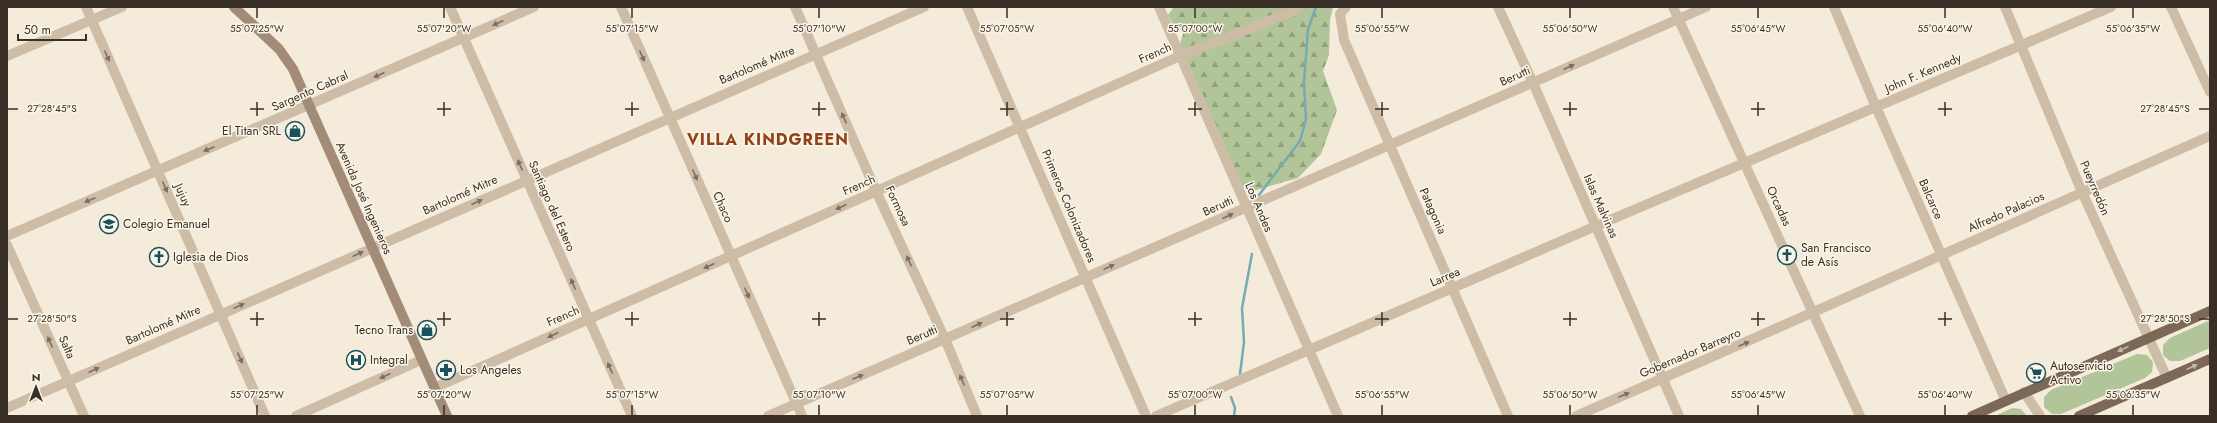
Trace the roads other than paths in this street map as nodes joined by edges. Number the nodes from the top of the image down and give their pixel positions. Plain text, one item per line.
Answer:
1 (86, 7) edge
2 (122, 7) edge
3 (234, 7) edge
4 (450, 7) edge
5 (534, 7) edge
6 (621, 7) edge
7 (795, 7) edge
8 (924, 7) edge
9 (967, 7) edge
10 (1159, 7) edge
11 (1498, 7) edge
12 (1674, 7) edge
13 (1706, 7) edge
14 (1834, 7) edge
15 (2005, 7) edge
16 (2111, 7) edge
17 (2171, 7) edge
18 (1296, 10) dead end
19 (1343, 11) edge
20 (1679, 19) junction
21 (91, 20) junction
22 (464, 38) junction
23 (2022, 45) junction
24 (816, 54) junction
25 (7, 56) edge
26 (1180, 56) junction
27 (1533, 83) junction
28 (2210, 92) edge
29 (310, 105) junction
30 (1876, 107) junction
31 (670, 117) junction
32 (1021, 127) junction
33 (2210, 136) edge
34 (1390, 145) junction
35 (1745, 163) junction
36 (158, 171) junction
37 (527, 181) junction
38 (876, 191) junction
39 (2082, 192) junction
40 (1246, 208) junction
41 (1596, 226) junction
42 (7, 236) edge
43 (7, 245) edge
44 (372, 248) junction
45 (1941, 255) junction
46 (731, 256) junction
47 (1086, 278) junction
48 (1452, 288) junction
49 (2210, 311) edge
50 (221, 314) junction
51 (1814, 314) junction
52 (588, 319) junction
53 (2149, 338) junction
54 (945, 339) junction
55 (1309, 350) junction
56 (2210, 358) edge
57 (421, 360) junction
58 (2167, 378) junction
59 (1662, 379) junction
60 (68, 381) junction
61 (434, 388) junction
62 (2024, 392) junction
63 (2006, 401) junction
64 (797, 404) junction
65 (7, 408) edge
66 (84, 416) edge
67 (266, 416) edge
68 (296, 416) edge
69 (447, 416) edge
70 (632, 416) edge
71 (768, 416) edge
72 (802, 416) edge
73 (977, 416) edge
74 (1146, 416) edge
75 (1156, 416) edge
76 (1338, 416) edge
77 (1508, 416) edge
78 (1576, 416) edge
79 (1679, 416) edge
80 (1860, 416) edge
81 (1972, 416) edge
82 (2040, 416) edge
83 (2079, 416) edge

1 - 21 street, Jujuy
2 - 21 street
3 - 29 main road, Avenida José Ingenieros
4 - 22 street, Santiago del Estero
5 -> 22 street, Sargento Cabral
6 -> 31 street, Chaco
7 - 24 street, Formosa
8 - 24 street, Bartolomé Mitre
9 - 32 street, Primeros Colonizadores
10 - 26 street, Los Andes
11 - 27 street, Islas Malvinas
12 - 20 street, Orcadas
13 - 20 street, Berutti
14 - 30 street, Balcarce
15 - 23 street, Pueyrredón
16 - 23 street, John F. Kennedy
17 - 28 street
18 - 26 street, French
19 - 34 street, Patagonia
27 -> 20 street, Berutti
20 - 35 street, Orcadas
21 - 25 street
21 -> 36 street, Jujuy
22 -> 29 street, Sargento Cabral
37 -> 22 street, Santiago del Estero
23 - 30 street, John F. Kennedy
23 - 39 street, Pueyrredón
24 - 31 street, Bartolomé Mitre
38 -> 24 street, Formosa
26 - 32 street, French
26 - 40 street, Los Andes
27 - 34 street, Berutti
27 - 41 street, Islas Malvinas
29 -> 36 street, Sargento Cabral
29 - 44 main road, Avenida José Ingenieros
30 - 35 street, John F. Kennedy
30 - 45 street, Balcarce
31 - 37 street, Bartolomé Mitre
31 -> 46 street, Chaco
32 - 38 street, French
32 - 47 street, Primeros Colonizadores
33 - 39 street, Alfredo Palacios
34 - 40 street, Berutti
34 - 48 street, Patagonia
35 - 41 street, Larrea
35 - 51 street, Orcadas
36 -> 42 street, Sargento Cabral
36 -> 50 street, Jujuy
44 -> 37 street, Bartolomé Mitre
52 -> 37 street, Santiago del Estero
38 -> 46 street, French
54 -> 38 street, Formosa
39 - 45 street, Alfredo Palacios
39 - 53 street, Pueyrredón
47 -> 40 street, Berutti
40 - 55 street, Los Andes
41 - 48 street, Larrea
41 - 59 street, Islas Malvinas
60 -> 43 street, Salta
50 -> 44 street, Bartolomé Mitre
44 - 57 main road, Avenida José Ingenieros
45 - 51 street, Alfredo Palacios
45 - 63 street, Balcarce
46 -> 52 street, French
46 -> 64 street, Chaco
54 -> 47 street, Berutti
47 - 74 street, Primeros Colonizadores
48 - 55 street, Larrea
48 - 77 street, Patagonia
49 - 53 main road
60 -> 50 street, Bartolomé Mitre
50 -> 67 street, Jujuy
59 -> 51 street, Gobernador Barreyro
51 - 80 street, Orcadas
52 -> 61 street, French
70 -> 52 street, Santiago del Estero
53 - 58 street, Pueyrredón
53 -> 62 main road
64 -> 54 street, Berutti
73 -> 54 street, Formosa
55 - 75 street, Larrea
55 - 76 street, Los Andes
58 -> 56 main road
57 - 61 main road, Avenida José Ingenieros
57 -> 68 street
58 - 83 main road
78 -> 59 street, Gobernador Barreyro
59 - 79 street, Islas Malvinas
60 - 65 street, Bartolomé Mitre
60 - 66 street, Salta
61 - 69 main road, Avenida José Ingenieros
62 - 63 main road
62 - 82 street
63 - 81 main road
64 - 71 street, Berutti
64 - 72 street, Chaco

